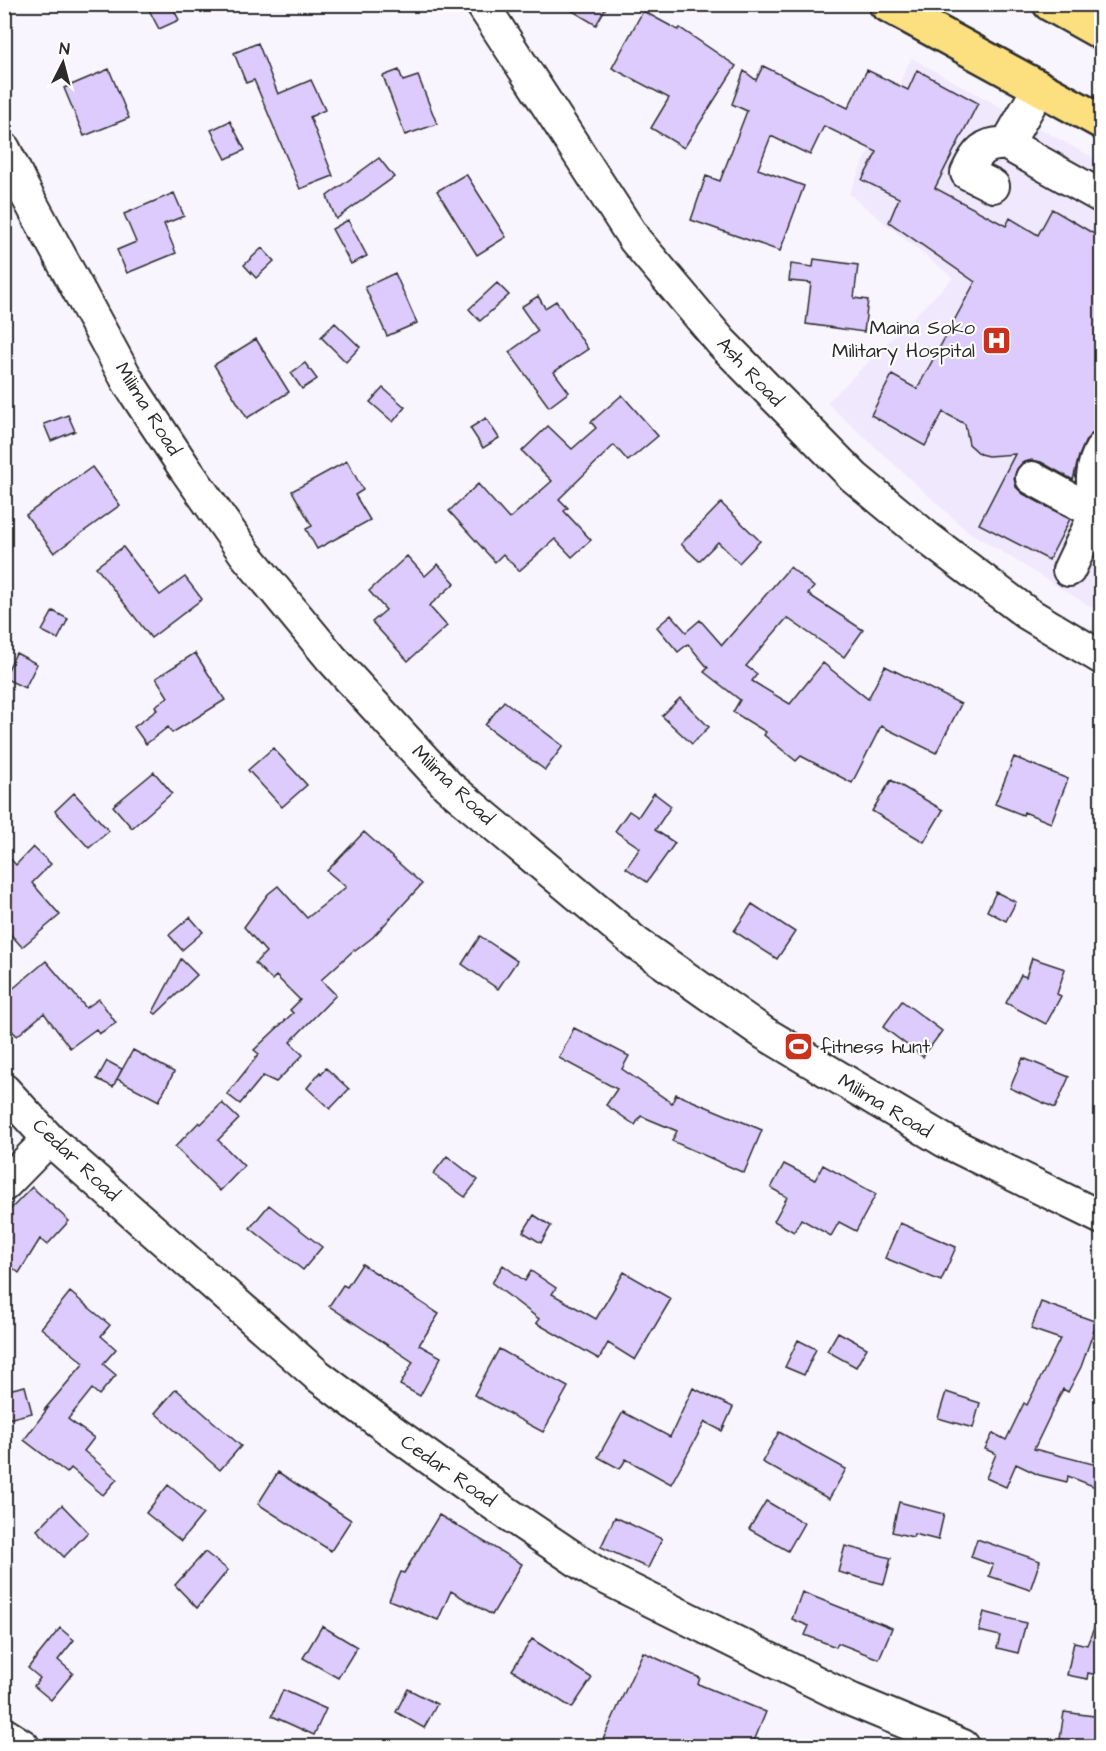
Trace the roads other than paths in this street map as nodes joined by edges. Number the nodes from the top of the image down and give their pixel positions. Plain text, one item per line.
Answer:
1 (482, 4) edge
2 (886, 4) edge
3 (1050, 4) edge
4 (1101, 33) edge
5 (1040, 88) junction
6 (1101, 122) edge
7 (1007, 144) junction
8 (4, 149) edge
9 (993, 186) dead end
10 (1101, 196) edge
11 (1101, 448) edge
12 (1032, 478) dead end
13 (1099, 509) edge
14 (1070, 570) dead end
15 (1101, 658) edge
16 (4, 1090) edge
17 (49, 1139) junction
18 (4, 1185) edge
19 (1101, 1218) edge
20 (4, 1734) edge
21 (22, 1746) edge
22 (963, 1746) edge

1 - 15 street, Ash Road
2 - 5 main road
3 - 4 main road
5 - 6 main road
5 - 7 street
7 - 9 street
7 - 10 street
8 - 19 street, Milima Road
11 - 13 street
12 - 13 street
13 - 14 street
16 - 17 street, Cedar Road
17 - 18 street
17 - 22 street, Cedar Road
20 - 21 street

